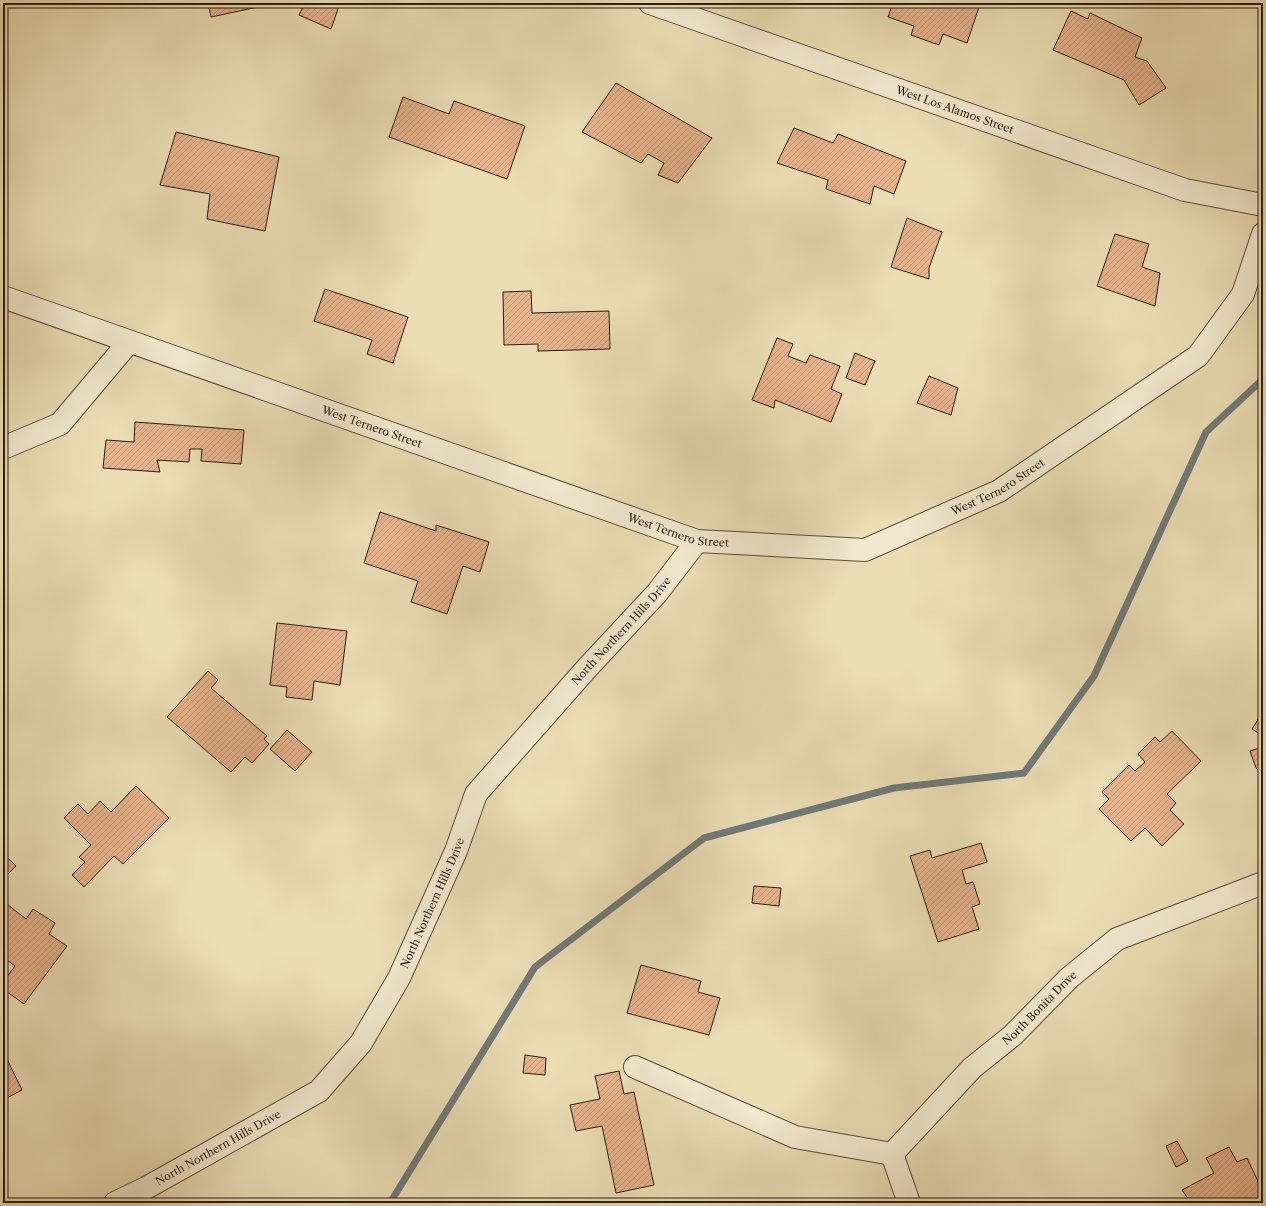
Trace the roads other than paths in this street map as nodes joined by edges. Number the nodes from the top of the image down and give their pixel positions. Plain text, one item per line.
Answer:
1 (650, 3) edge
2 (1263, 205) edge
3 (1263, 234) edge
4 (3, 297) edge
5 (129, 342) junction
6 (3, 448) edge
7 (697, 541) junction
8 (1263, 884) edge
9 (635, 1067) dead end
10 (892, 1154) junction
11 (149, 1196) edge
12 (115, 1203) edge
13 (909, 1203) edge

1 - 2 street, West Los Alamos Street
3 - 7 street, West Ternero Street
4 - 5 street, West Ternero Street
5 - 6 street
5 - 7 street, West Ternero Street
7 - 11 street, North Northern Hills Drive
8 - 10 street, North Bonita Drive
9 - 10 street
10 - 13 street
11 - 12 street, North Northern Hills Drive

